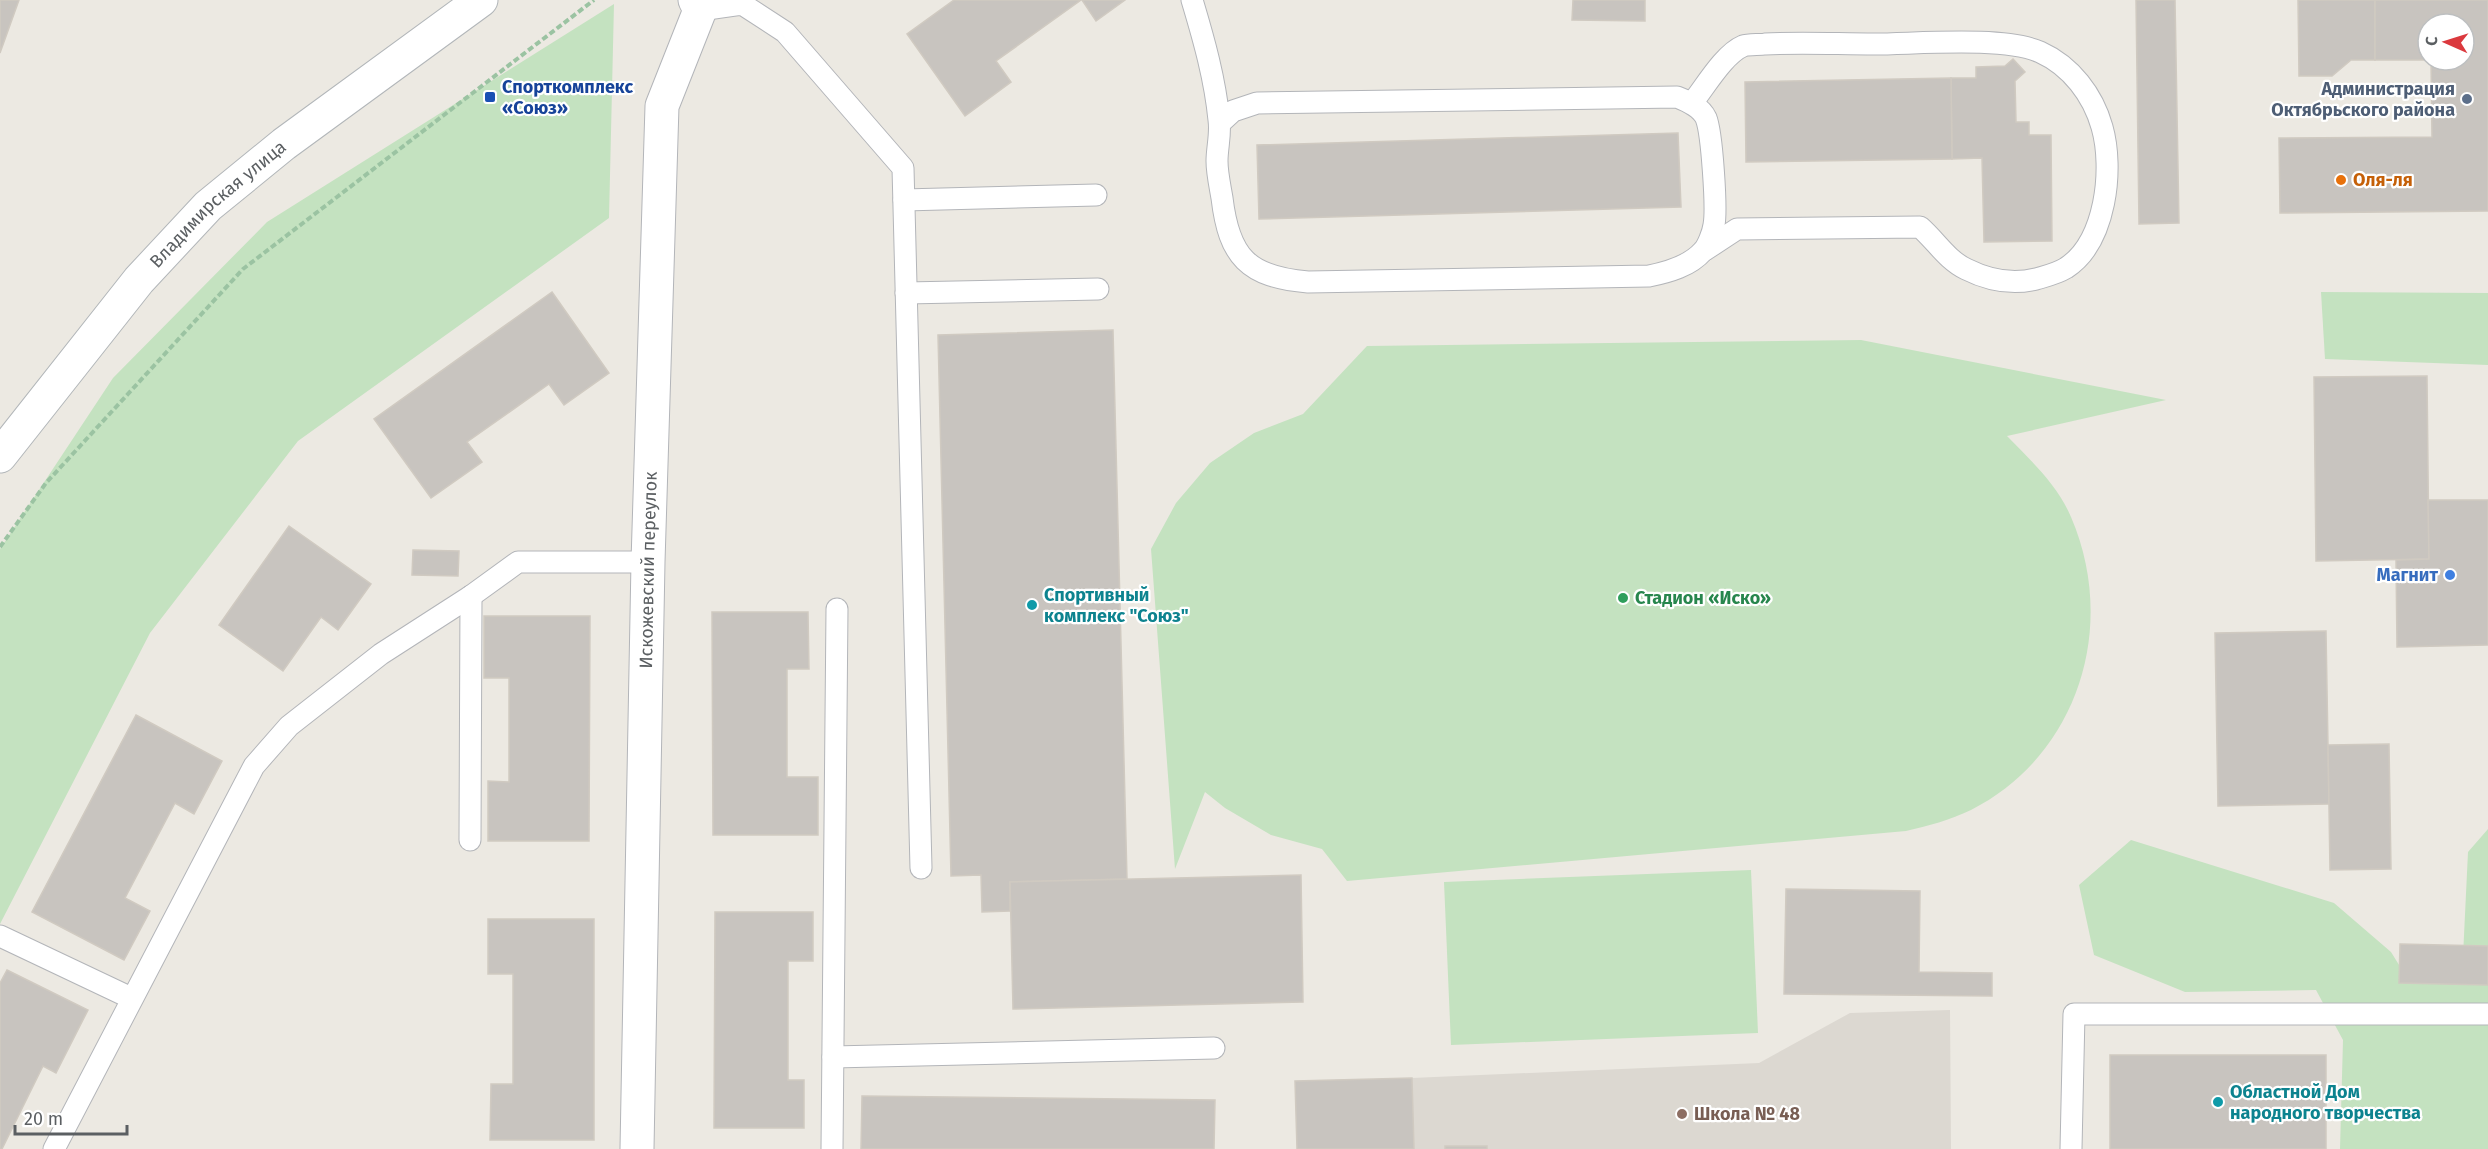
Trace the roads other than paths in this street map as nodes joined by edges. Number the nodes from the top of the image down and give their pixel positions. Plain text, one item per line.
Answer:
1 (481, 0) edge
2 (1192, 0) edge
3 (698, 5) edge
4 (1692, 103) junction
5 (1220, 123) junction
6 (1096, 195) dead end
7 (904, 200) junction
8 (1704, 250) junction
9 (1098, 289) dead end
10 (906, 293) junction
11 (0, 456) edge
12 (648, 562) junction
13 (471, 596) junction
14 (837, 609) dead end
15 (470, 840) dead end
16 (921, 868) dead end
17 (0, 936) edge
18 (131, 998) junction
19 (2488, 1014) edge
20 (1214, 1048) dead end
21 (833, 1057) junction
22 (54, 1149) edge
23 (637, 1149) edge
24 (832, 1149) edge
25 (2071, 1149) edge

1 - 11 street, Владимирская улица
2 - 5 lane
3 - 7 lane
3 - 12 street, Искожевский переулок
4 - 5 lane
4 - 8 lane
4 - 8 lane
5 - 8 lane
6 - 7 lane
7 - 10 lane
9 - 10 lane
10 - 16 lane
12 - 13 lane
12 - 23 street, Искожевский переулок
13 - 15 lane
13 - 18 lane
14 - 21 lane
17 - 18 lane
18 - 22 lane
19 - 25 lane
20 - 21 lane
21 - 24 lane

